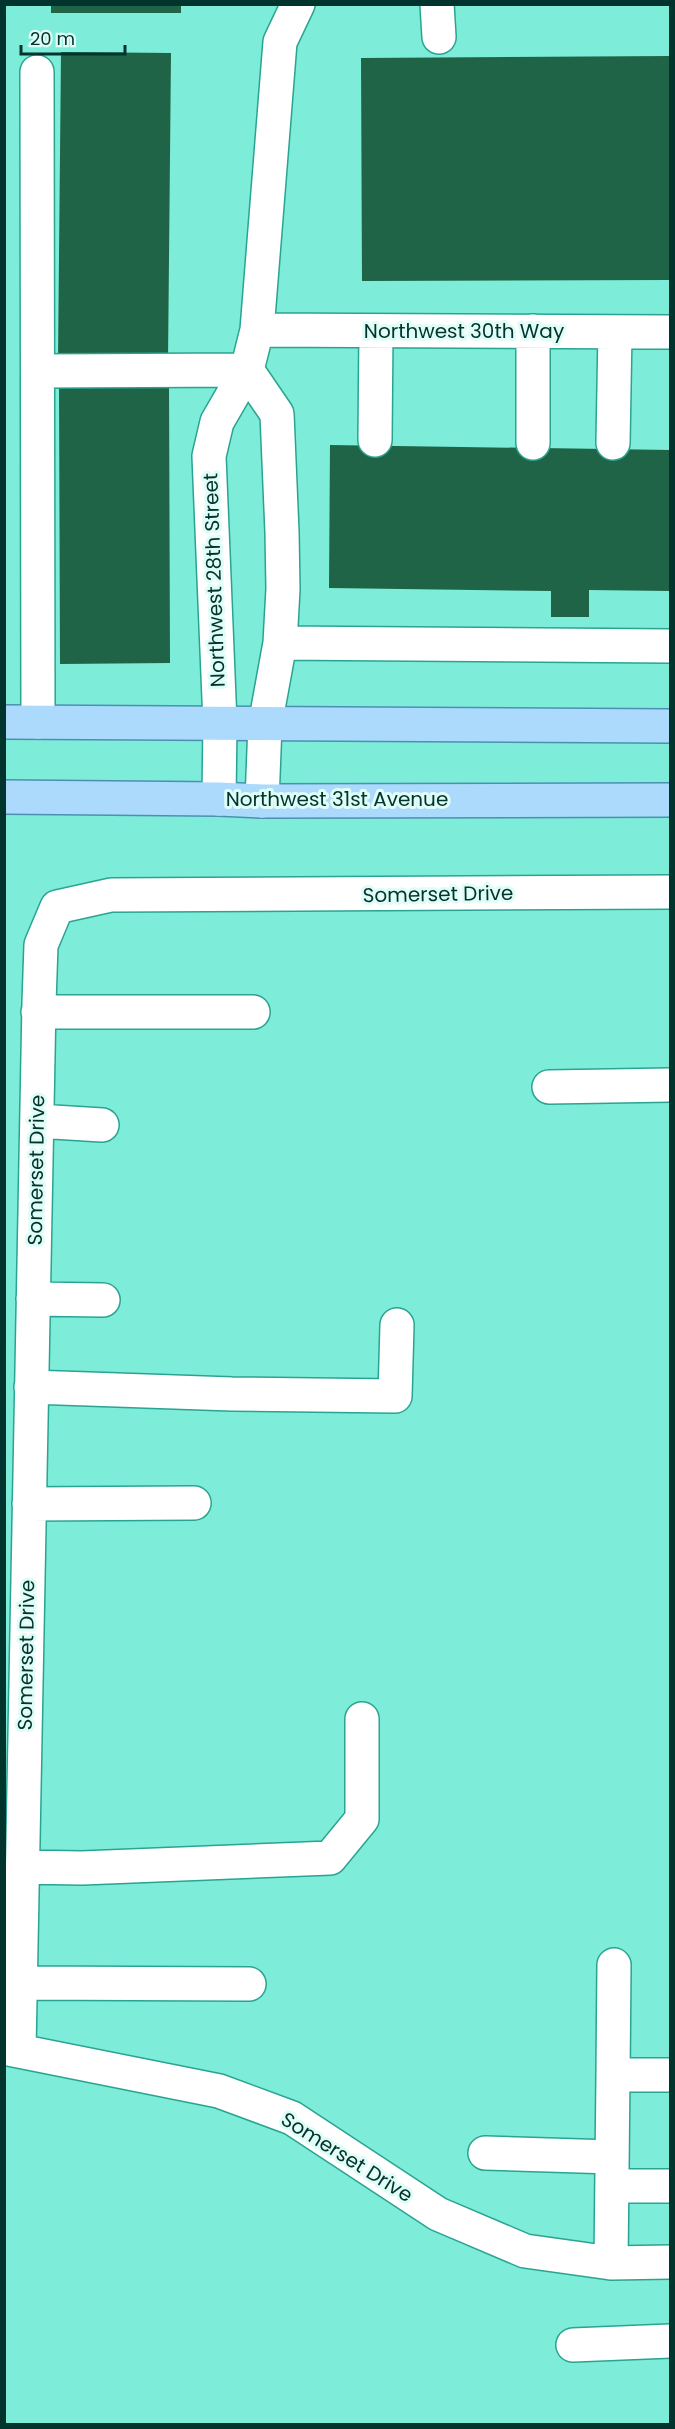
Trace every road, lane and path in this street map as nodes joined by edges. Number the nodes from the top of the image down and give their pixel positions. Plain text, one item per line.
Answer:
1 (298, 4) edge
2 (437, 4) edge
3 (439, 37) dead end
4 (37, 72) dead end
5 (257, 330) junction
6 (376, 331) junction
7 (533, 331) junction
8 (615, 332) junction
9 (670, 332) edge
10 (248, 370) junction
11 (38, 371) junction
12 (375, 440) dead end
13 (533, 443) dead end
14 (613, 443) dead end
15 (280, 643) junction
16 (670, 646) edge
17 (4, 722) edge
18 (38, 722) junction
19 (220, 723) junction
20 (265, 725) junction
21 (670, 726) edge
22 (4, 797) edge
23 (219, 798) junction
24 (670, 800) edge
25 (262, 801) junction
26 (670, 892) edge
27 (38, 1012) junction
28 (253, 1012) dead end
29 (670, 1085) edge
30 (549, 1087) dead end
31 (36, 1122) junction
32 (102, 1125) dead end
33 (33, 1299) junction
34 (103, 1300) dead end
35 (397, 1325) dead end
36 (31, 1387) junction
37 (194, 1503) dead end
38 (29, 1504) junction
39 (362, 1719) dead end
40 (22, 1867) junction
41 (614, 1965) dead end
42 (20, 1983) junction
43 (249, 1984) dead end
44 (9, 2051) edge
45 (613, 2075) junction
46 (670, 2075) edge
47 (485, 2153) dead end
48 (612, 2172) junction
49 (670, 2186) edge
50 (670, 2262) edge
51 (611, 2263) junction
52 (670, 2341) edge
53 (573, 2344) dead end
54 (670, 2354) edge

1 - 5 street, Northwest 28th Street
2 - 3 street
4 - 11 street
5 - 6 street, Northwest 30th Way
5 - 10 street, Northwest 28th Street
6 - 7 street, Northwest 30th Way
6 - 12 street
7 - 8 street, Northwest 30th Way
7 - 13 street
8 - 9 street, Northwest 30th Way
8 - 14 street
10 - 11 street
10 - 15 street
10 - 19 street, Northwest 28th Street
11 - 18 street
15 - 16 street
15 - 20 street
17 - 18 main road
18 - 19 main road
19 - 20 main road
19 - 23 street, Northwest 28th Street
20 - 21 main road
20 - 25 street
22 - 23 main road, Northwest 31st Avenue
23 - 25 main road, Northwest 31st Avenue
24 - 25 main road, Northwest 31st Avenue
26 - 27 street, Somerset Drive
27 - 28 street
27 - 31 street, Somerset Drive
29 - 30 street
31 - 32 street
31 - 33 street, Somerset Drive
33 - 34 street
33 - 36 street, Somerset Drive
35 - 36 street
36 - 38 street, Somerset Drive
37 - 38 street
38 - 40 street, Somerset Drive
39 - 40 street
40 - 42 street, Somerset Drive
41 - 45 street
42 - 43 street
42 - 44 street, Somerset Drive
44 - 51 street, Somerset Drive
45 - 46 street
45 - 48 street
47 - 48 street
48 - 49 street
48 - 51 street
50 - 51 street, Somerset Drive
52 - 53 street
52 - 54 street

